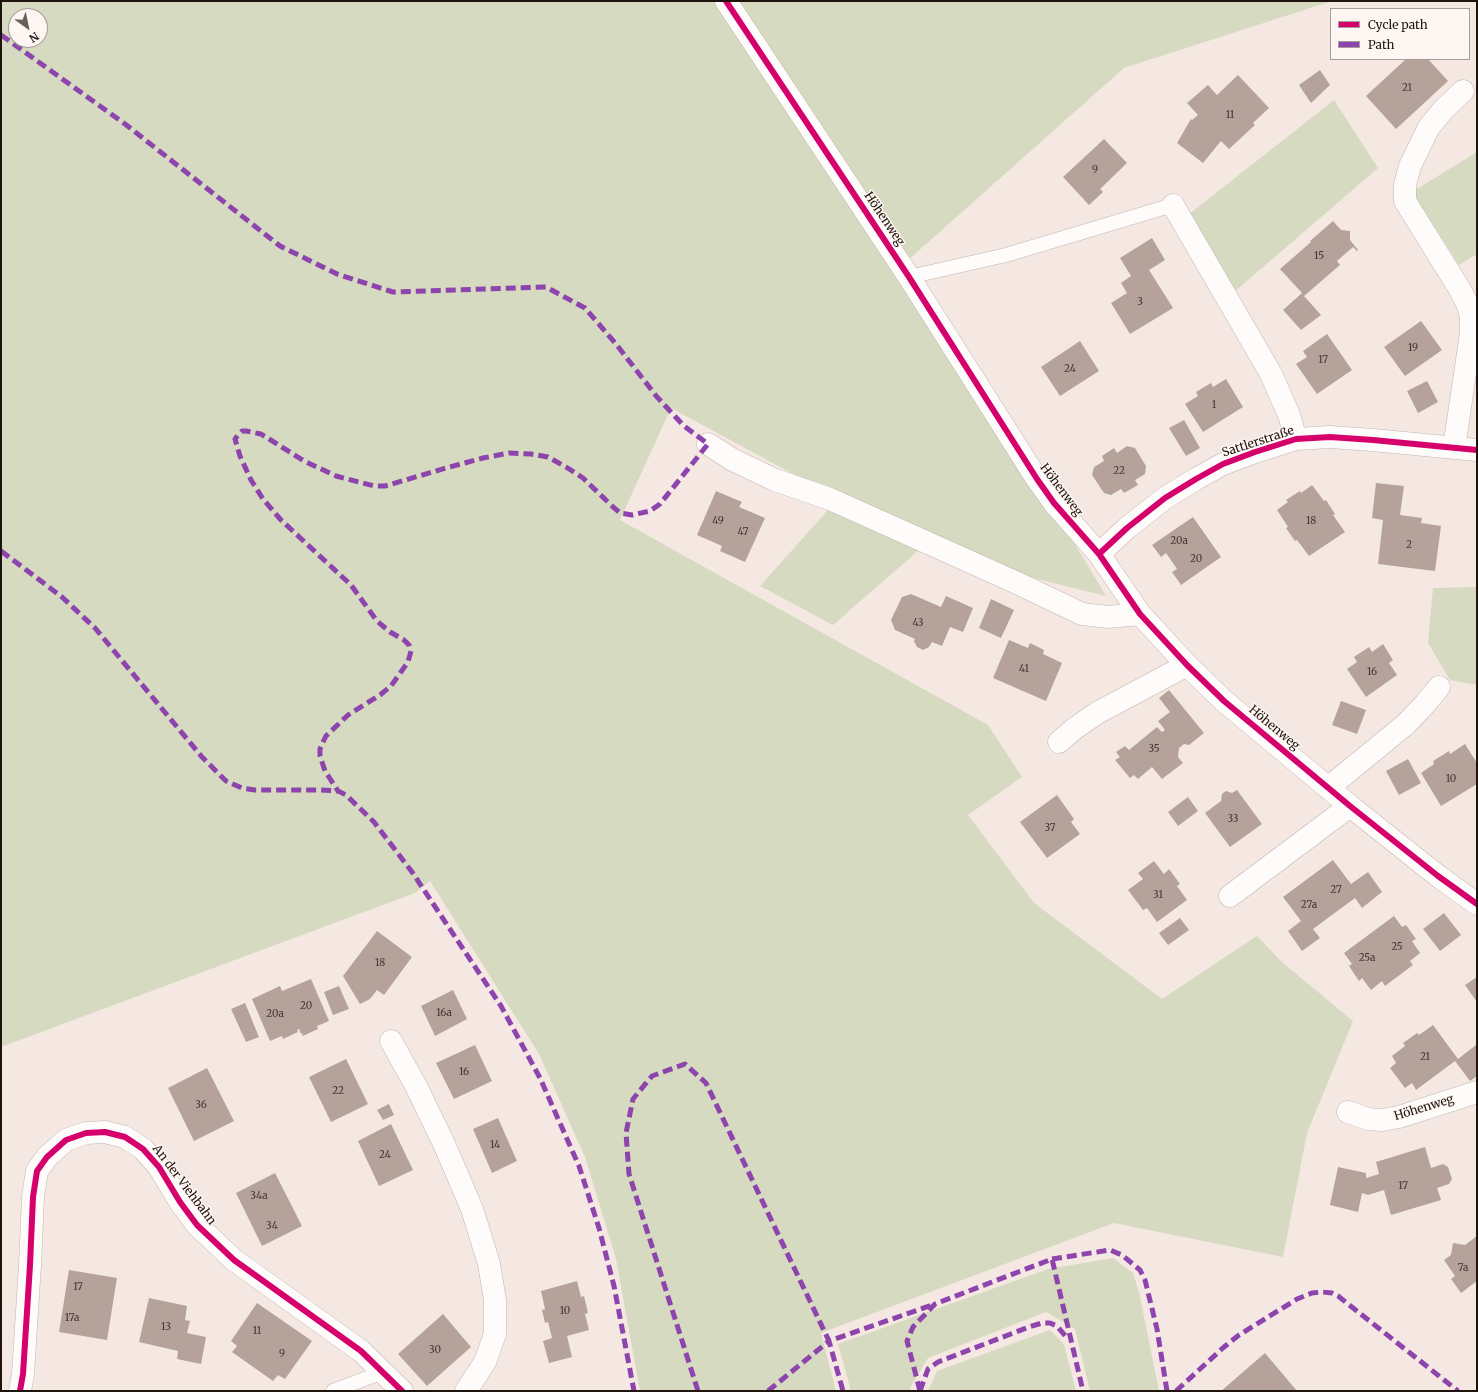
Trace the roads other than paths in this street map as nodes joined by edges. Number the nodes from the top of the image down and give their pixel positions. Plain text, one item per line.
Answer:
1 (726, 1) edge
2 (1463, 91) dead end
3 (1173, 205) joint
4 (910, 277) junction
5 (1296, 439) junction
6 (708, 444) dead end
7 (1454, 448) junction
8 (1477, 450) edge
9 (1099, 554) junction
10 (1140, 614) junction
11 (1187, 665) junction
12 (1438, 687) dead end
13 (1059, 742) dead end
14 (1328, 788) junction
15 (1350, 806) junction
16 (1230, 896) dead end
17 (1477, 904) edge
18 (391, 1041) dead end
19 (1477, 1092) edge
20 (1348, 1112) dead end
21 (383, 1372) junction
22 (20, 1391) edge
23 (333, 1391) edge
24 (402, 1391) edge
25 (466, 1391) edge

1 - 4 street, Höhenweg
2 - 7 street
3 - 4 lane
3 - 5 street, Sattlerstraße
4 - 9 street, Höhenweg
5 - 7 street, Sattlerstraße
5 - 9 street, Sattlerstraße
6 - 10 street
7 - 8 street, Sattlerstraße
9 - 10 street, Höhenweg
10 - 11 street, Höhenweg
11 - 13 street
11 - 14 street, Höhenweg
12 - 14 street
14 - 15 street, Höhenweg
15 - 16 street
15 - 17 street, Höhenweg
18 - 25 street
19 - 20 street, Höhenweg
21 - 22 street, An der Viehbahn
21 - 23 lane
21 - 24 street, An der Viehbahn

